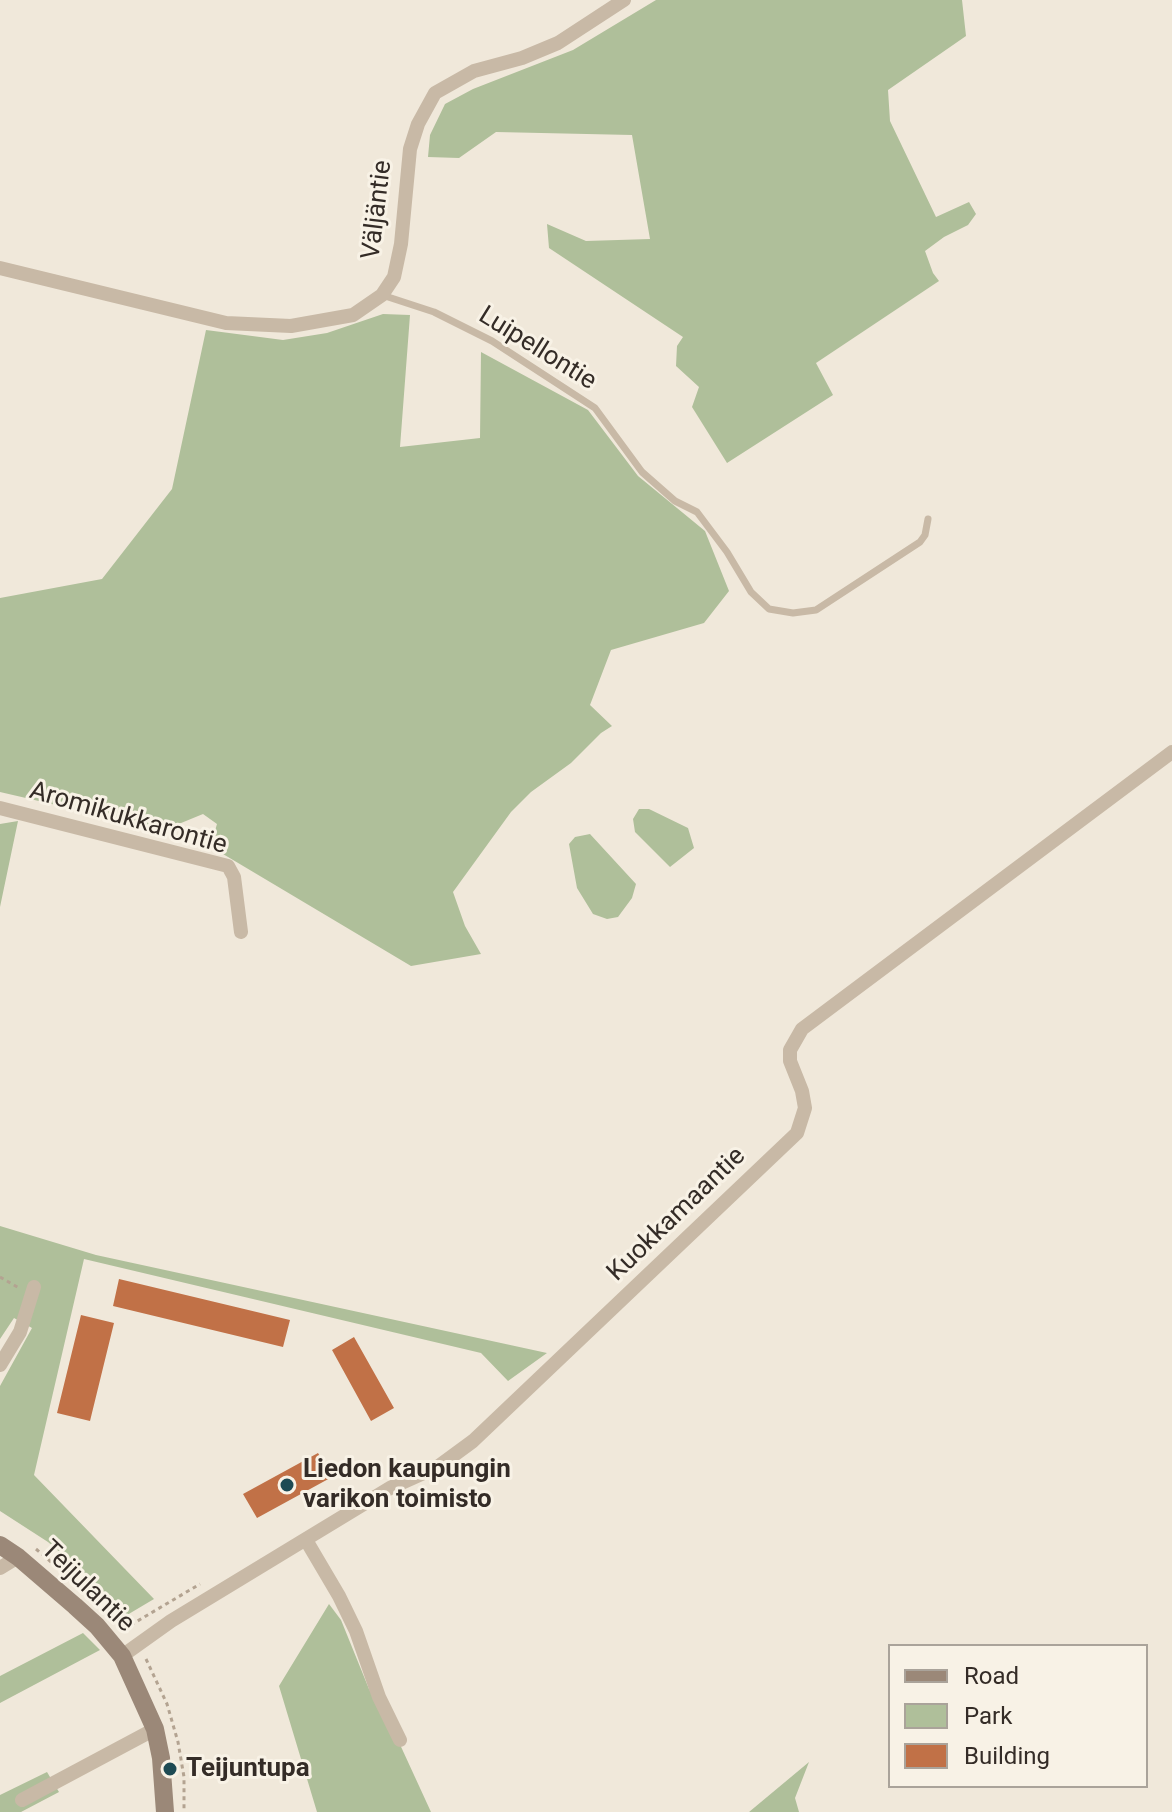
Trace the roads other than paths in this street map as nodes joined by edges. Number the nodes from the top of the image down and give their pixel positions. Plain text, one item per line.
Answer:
1 (624, 0) edge
2 (0, 268) edge
3 (382, 295) junction
4 (928, 519) dead end
5 (1172, 752) edge
6 (0, 808) edge
7 (241, 932) dead end
8 (34, 1287) dead end
9 (0, 1365) edge
10 (306, 1540) junction
11 (0, 1545) edge
12 (18, 1557) junction
13 (0, 1568) edge
14 (122, 1656) junction
15 (155, 1729) junction
16 (400, 1740) dead end
17 (22, 1800) dead end
18 (165, 1812) edge

1 - 3 street, Väljäntie
2 - 3 street, Väljäntie
3 - 4 lane, Luipellontie
5 - 10 street, Kuokkamaantie
6 - 7 street, Aromikukkarontie
8 - 9 street
10 - 14 street, Kuokkamaantie
10 - 16 street
11 - 12 street, Teijulantie
12 - 13 street
12 - 14 street, Teijulantie
14 - 15 street, Teijulantie
15 - 17 street
15 - 18 street, Teijulantie

